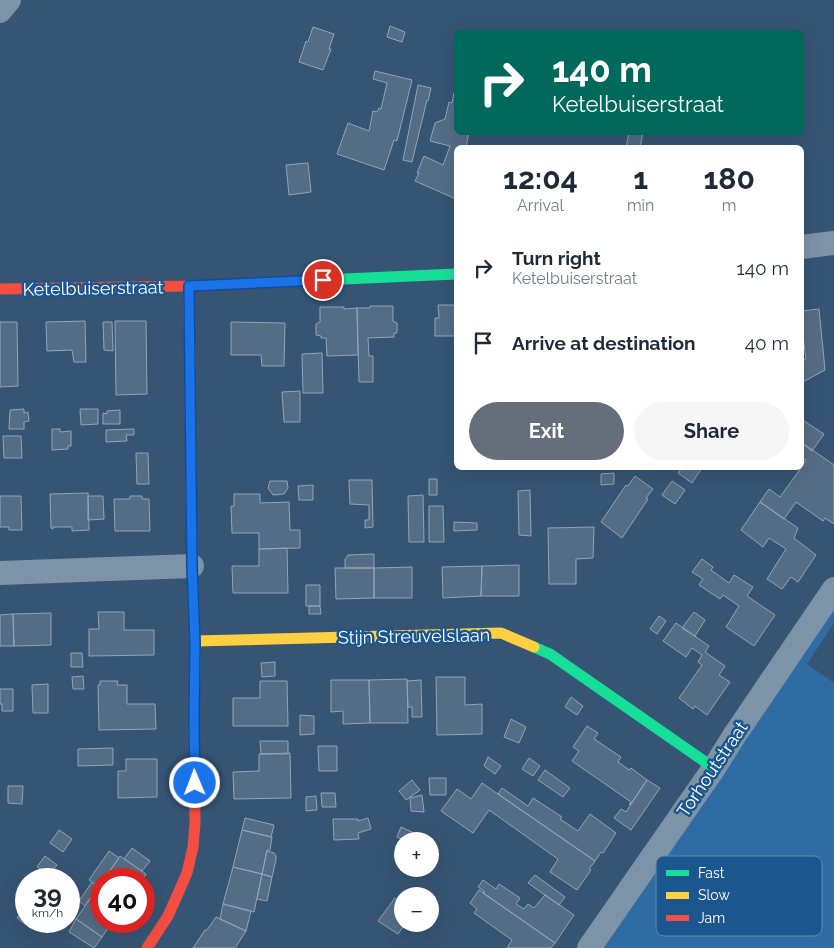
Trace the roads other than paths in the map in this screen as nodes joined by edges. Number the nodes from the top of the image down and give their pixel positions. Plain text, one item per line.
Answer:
1 (9, 0) edge
2 (0, 11) edge
3 (834, 244) edge
4 (804, 247) edge
5 (454, 274) edge
6 (189, 286) junction
7 (0, 289) edge
8 (192, 566) junction
9 (0, 573) edge
10 (834, 589) edge
11 (195, 642) junction
12 (714, 768) junction
13 (147, 948) edge
14 (589, 948) edge

1 - 2 street
3 - 4 street
5 - 6 street, Ketelbuiserstraat
6 - 7 street, Ketelbuiserstraat
6 - 8 street
8 - 9 street
8 - 11 street
10 - 12 street, Torhoutstraat
11 - 12 street, Stijn Streuvelslaan
11 - 13 street
12 - 14 street, Torhoutstraat

